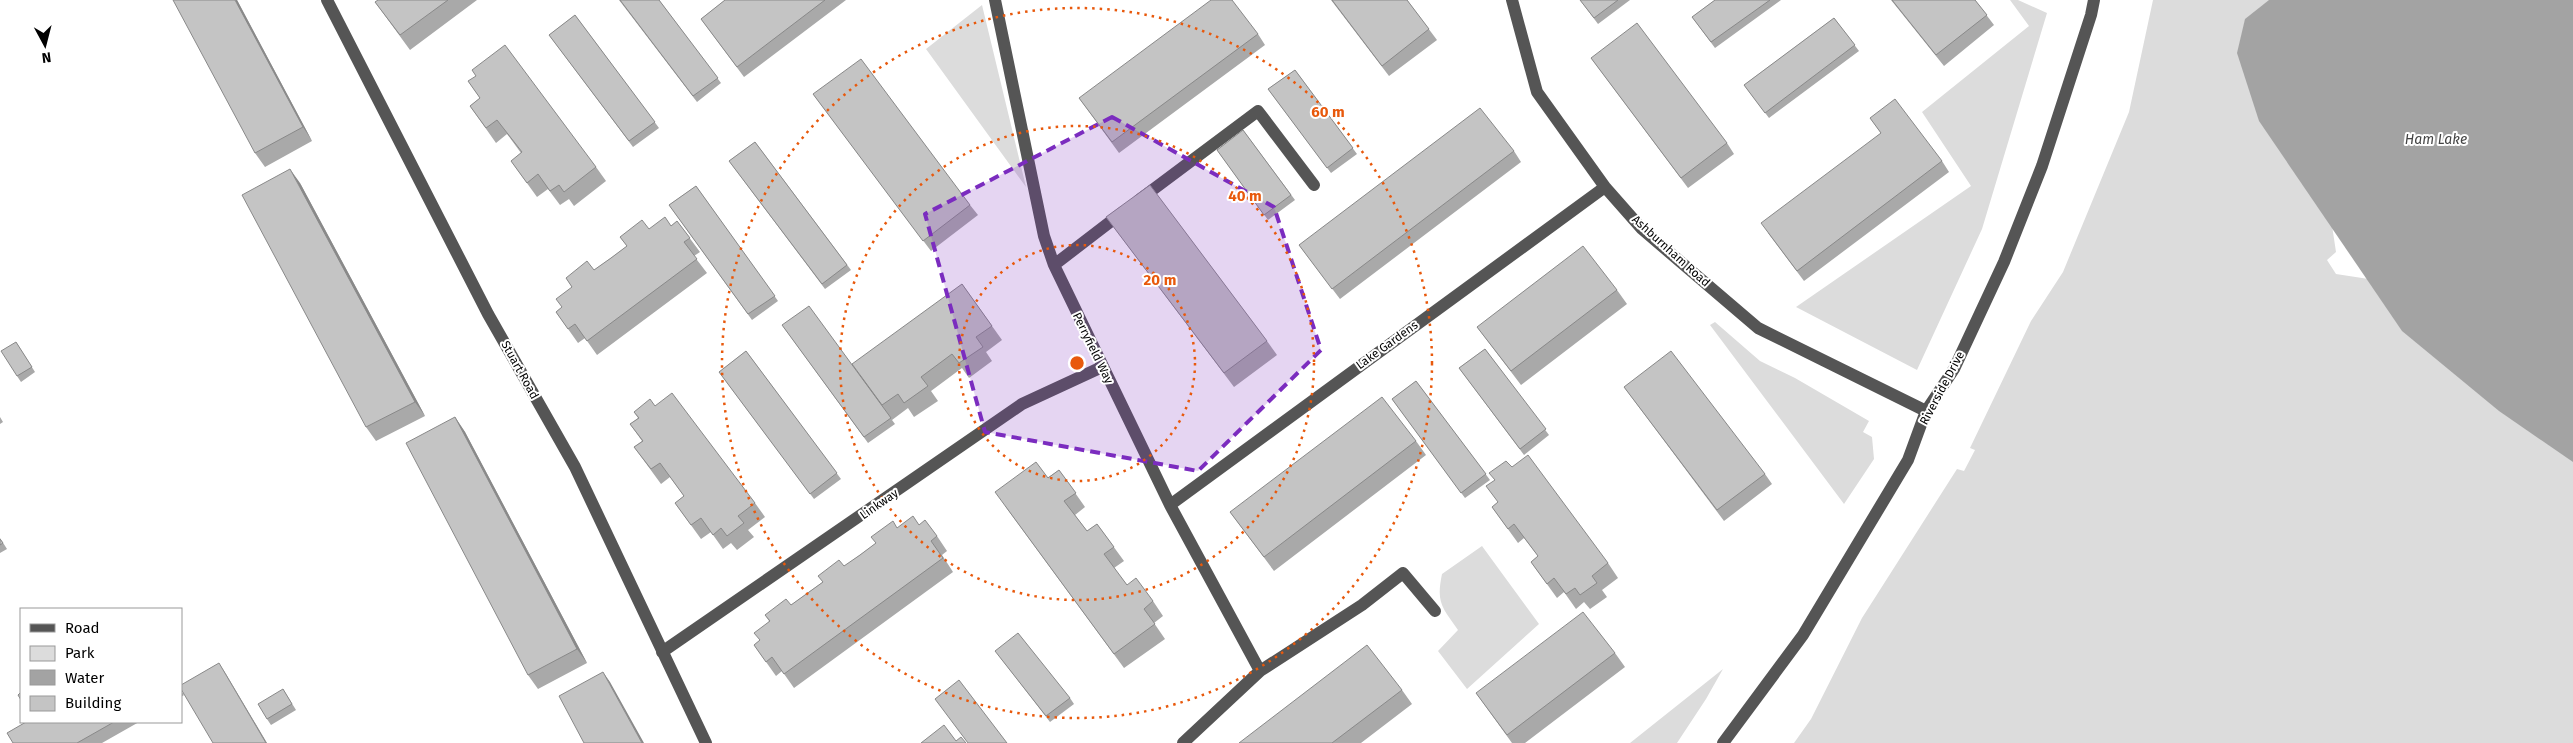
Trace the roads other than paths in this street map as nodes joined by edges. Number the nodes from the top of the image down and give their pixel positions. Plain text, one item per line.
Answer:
1 (328, 0) edge
2 (995, 0) edge
3 (1512, 0) edge
4 (2094, 0) edge
5 (1314, 185) dead end
6 (1605, 187) junction
7 (1054, 265) junction
8 (1102, 367) junction
9 (1926, 411) junction
10 (1170, 505) junction
11 (1435, 611) dead end
12 (662, 652) junction
13 (1260, 671) junction
14 (706, 743) edge
15 (1183, 743) edge
16 (1723, 743) edge

1 - 12 street, Stuart Road
2 - 7 street, Perryfield Way
3 - 6 street, Ashburnham Road
4 - 9 street, Riverside Drive
5 - 7 street
6 - 9 street, Ashburnham Road
6 - 10 street, Lake Gardens
7 - 8 street, Perryfield Way
8 - 10 street, Perryfield Way
8 - 12 street, Linkway
9 - 16 street, Riverside Drive
10 - 13 street, Perryfield Way
11 - 13 street
12 - 14 street, Stuart Road
13 - 15 street

